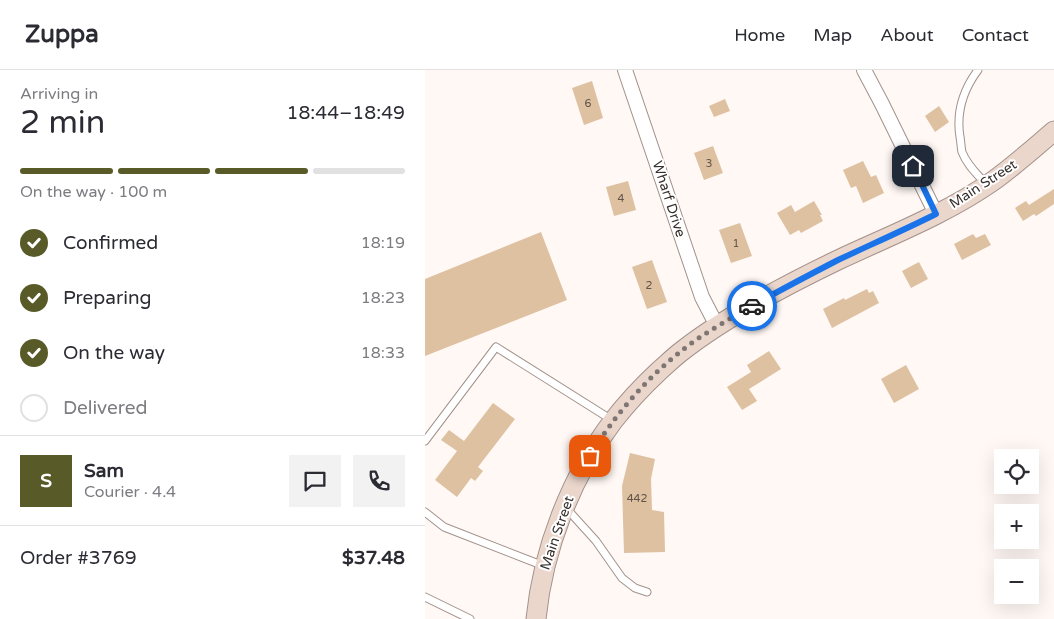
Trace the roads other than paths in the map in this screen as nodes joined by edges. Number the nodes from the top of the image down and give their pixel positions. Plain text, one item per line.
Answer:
1 (625, 70) edge
2 (864, 70) edge
3 (978, 70) edge
4 (1054, 131) edge
5 (987, 184) junction
6 (936, 214) junction
7 (717, 326) junction
8 (613, 420) junction
9 (425, 441) edge
10 (565, 507) junction
11 (425, 512) edge
12 (544, 566) junction
13 (647, 592) dead end
14 (425, 597) edge
15 (470, 619) edge
16 (536, 619) edge

1 - 7 street, Wharf Drive
2 - 6 street
3 - 5 lane
4 - 5 main road, Main Street
5 - 6 main road, Main Street
6 - 7 main road, Main Street
7 - 8 main road, Main Street
8 - 9 lane
8 - 10 main road, Main Street
10 - 12 main road, Main Street
10 - 13 lane
11 - 12 lane
12 - 16 main road, Main Street
14 - 15 lane

